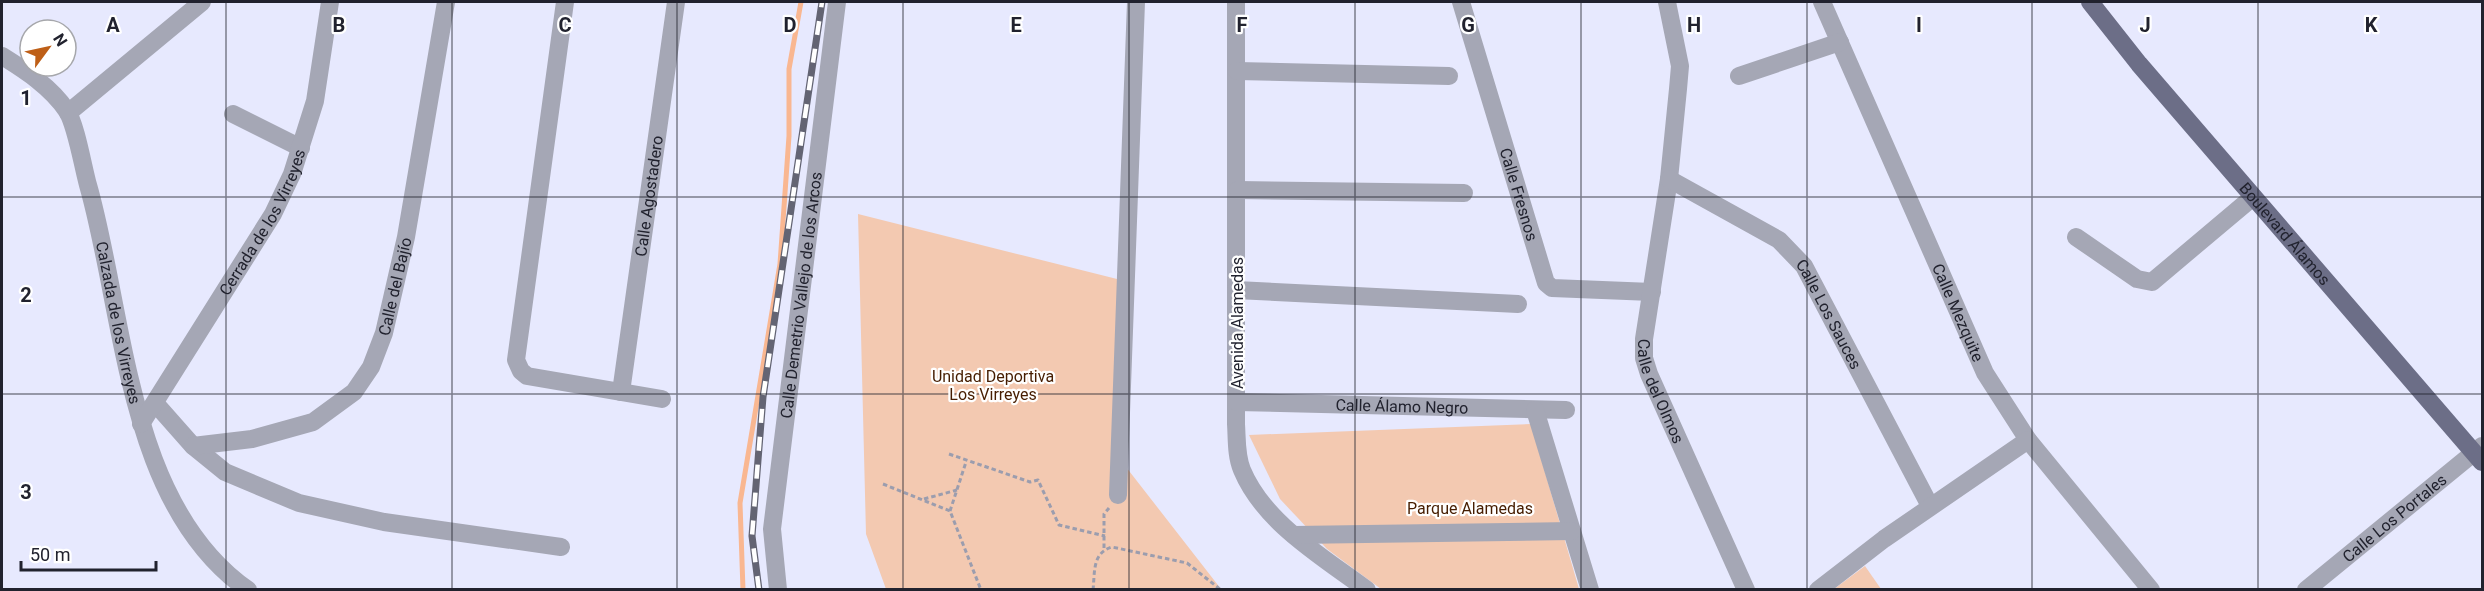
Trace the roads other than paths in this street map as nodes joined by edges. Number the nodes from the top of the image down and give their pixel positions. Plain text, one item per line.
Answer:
1 (202, 2) edge
2 (330, 2) edge
3 (446, 2) edge
4 (565, 2) edge
5 (676, 2) edge
6 (837, 2) edge
7 (1136, 2) edge
8 (1236, 2) edge
9 (1461, 2) edge
10 (1667, 2) edge
11 (1822, 2) edge
12 (2090, 2) edge
13 (1840, 42) junction
14 (2, 56) edge
15 (1237, 71) junction
16 (1449, 76) dead end
17 (1739, 76) dead end
18 (68, 113) junction
19 (233, 114) dead end
20 (301, 148) junction
21 (1669, 179) junction
22 (1238, 190) junction
23 (1464, 193) dead end
24 (2253, 197) junction
25 (2076, 237) dead end
26 (1236, 290) junction
27 (1652, 291) junction
28 (1518, 304) dead end
29 (621, 392) junction
30 (662, 399) dead end
31 (1237, 402) junction
32 (155, 403) junction
33 (1535, 410) junction
34 (1566, 410) dead end
35 (141, 424) junction
36 (2028, 440) junction
37 (193, 446) junction
38 (2480, 454) edge
39 (1118, 495) road end
40 (1930, 506) junction
41 (1572, 531) junction
42 (1294, 535) junction
43 (561, 547) dead end
44 (248, 590) edge
45 (778, 590) edge
46 (1366, 590) edge
47 (1590, 590) edge
48 (1746, 590) edge
49 (1818, 590) edge
50 (2151, 590) edge
51 (2306, 590) edge

1 - 18 street
2 - 20 street, Cerrada de los Virreyes
3 - 37 street, Calle del Bajío
4 - 29 street
5 - 29 street, Calle Agostadero
6 - 45 street, Calle Demetrio Vallejo de los Arcos
7 - 39 street
8 - 15 street, Avenida Alamedas
9 - 27 street, Calle Fresnos
10 - 21 street, Calle del Olmos
11 - 13 street, Calle Mezquite
12 - 24 main road, Boulevard Álamos
13 - 17 street
13 - 36 street, Calle Mezquite
14 - 18 street, Calzada de los Virreyes
15 - 16 street
15 - 22 street, Avenida Alamedas
18 - 35 street, Calzada de los Virreyes
19 - 20 street
20 - 32 street, Cerrada de los Virreyes
21 - 27 street, Calle del Olmos
21 - 40 street, Calle Los Sauces
22 - 23 street
22 - 26 street, Avenida Alamedas
24 - 25 street
24 - 38 main road, Boulevard Álamos
26 - 28 street
26 - 31 street, Avenida Alamedas
27 - 48 street, Calle del Olmos
29 - 30 street
31 - 33 street, Calle Álamo Negro
31 - 42 street, Avenida Alamedas
32 - 35 street, Cerrada de los Virreyes
32 - 37 street
33 - 34 street, Calle Álamo Negro
33 - 41 street
35 - 44 street, Calzada de los Virreyes
36 - 40 street
36 - 50 street, Calle Mezquite
37 - 43 street
38 - 51 street, Calle Los Portales
40 - 49 street
41 - 42 street
41 - 47 street
42 - 46 street, Avenida Alamedas

